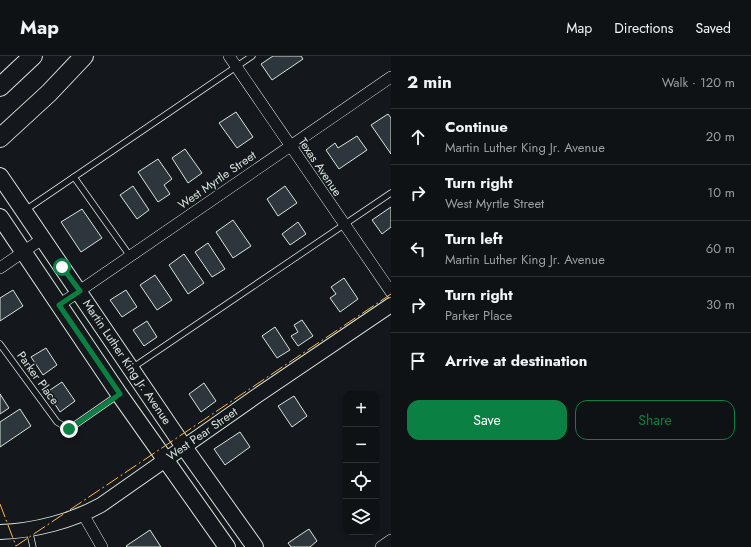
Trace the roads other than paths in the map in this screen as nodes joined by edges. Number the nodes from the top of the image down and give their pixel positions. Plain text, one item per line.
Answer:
1 (33, 56) edge
2 (84, 56) edge
3 (229, 56) edge
4 (252, 56) edge
5 (236, 67) junction
6 (391, 77) edge
7 (0, 87) edge
8 (0, 138) edge
9 (290, 146) junction
10 (0, 176) edge
11 (74, 177) junction
12 (391, 193) edge
13 (23, 212) junction
14 (0, 217) edge
15 (344, 225) junction
16 (42, 239) junction
17 (24, 252) junction
18 (130, 256) junction
19 (0, 268) edge
20 (80, 291) junction
21 (391, 292) edge
22 (59, 305) junction
23 (391, 305) edge
24 (0, 344) edge
25 (132, 369) junction
26 (120, 394) junction
27 (184, 447) junction
28 (166, 460) junction
29 (83, 514) junction
30 (29, 528) junction
31 (0, 532) edge
32 (391, 540) edge
33 (33, 547) edge
34 (102, 547) edge
35 (227, 547) edge
36 (255, 547) edge
37 (381, 547) edge

1 - 7 main road
2 - 8 main road
3 - 5 street, Texas Avenue
4 - 5 lane
5 - 9 street, Texas Avenue
5 - 11 lane
6 - 9 street, West Myrtle Street
9 - 15 street, Texas Avenue
9 - 18 street, West Myrtle Street
10 - 13 main road, Martin Luther King Jr. Avenue
11 - 13 lane
11 - 18 lane
12 - 15 lane
13 - 16 main road, Martin Luther King Jr. Avenue
14 - 17 main road, Martin Luther King Jr. Avenue
15 - 21 street, Texas Avenue
15 - 25 lane
16 - 17 street
16 - 20 main road, Martin Luther King Jr. Avenue
17 - 19 street
17 - 22 main road, Martin Luther King Jr. Avenue
18 - 20 street, West Myrtle Street
20 - 22 street, West Myrtle Street
20 - 25 main road, Martin Luther King Jr. Avenue
22 - 26 main road, Martin Luther King Jr. Avenue
23 - 27 street, West Pear Street
24 - 26 lane, Parker Place
25 - 27 main road, Martin Luther King Jr. Avenue
26 - 28 main road, Martin Luther King Jr. Avenue
27 - 28 street, West Pear Street
27 - 36 main road, Martin Luther King Jr. Avenue
28 - 29 street, West Pear Street
28 - 35 main road, Martin Luther King Jr. Avenue
29 - 30 street, West Pear Street
29 - 34 street
30 - 31 street, West Pear Street
30 - 33 lane
32 - 37 street

